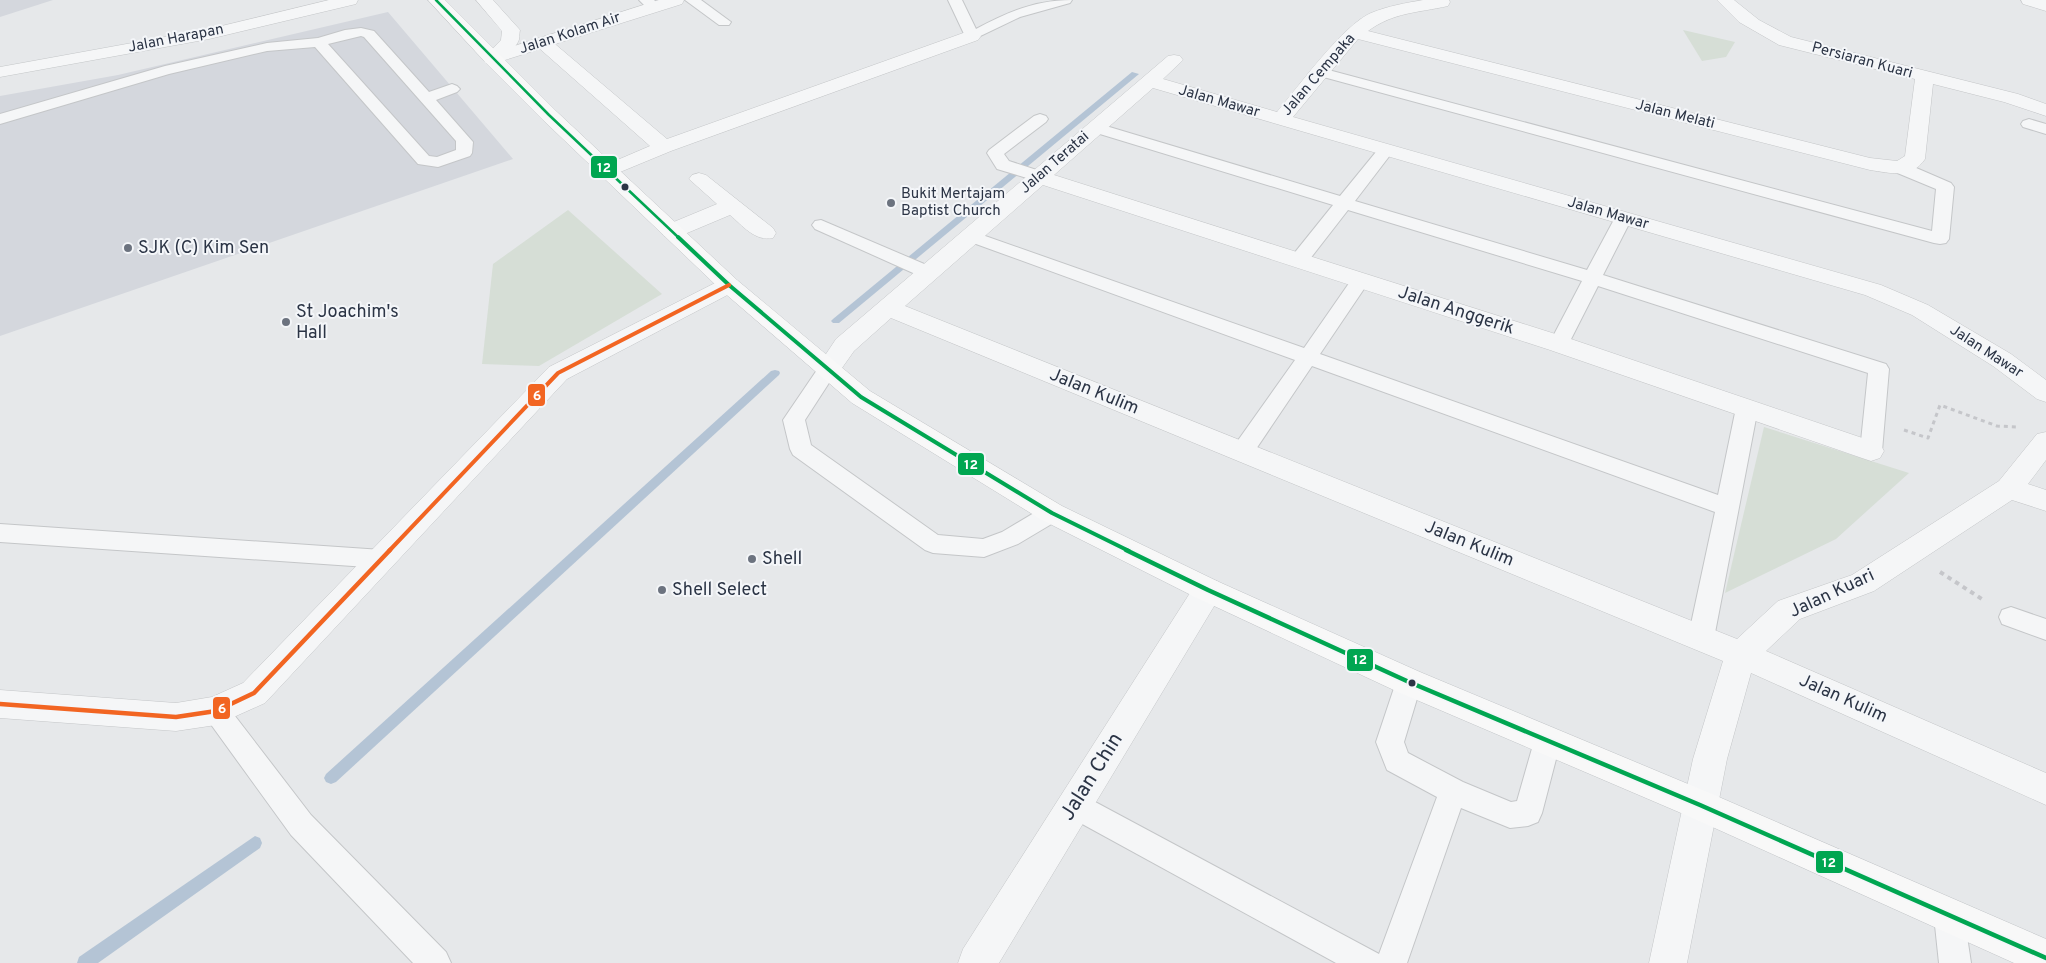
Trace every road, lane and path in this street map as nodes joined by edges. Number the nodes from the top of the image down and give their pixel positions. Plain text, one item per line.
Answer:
1 (350, 0) edge
2 (436, 0) edge
3 (484, 0) edge
4 (676, 0) edge
5 (692, 0) edge
6 (956, 0) edge
7 (1065, 0) edge
8 (1725, 0) edge
9 (2030, 0) edge
10 (1442, 2) dead end
11 (650, 4) edge
12 (2046, 6) edge
13 (724, 22) dead end
14 (1354, 33) junction
15 (209, 34) junction
16 (972, 36) junction
17 (319, 42) junction
18 (543, 43) junction
19 (221, 57) junction
20 (492, 59) junction
21 (1174, 60) dead end
22 (0, 72) edge
23 (1321, 72) junction
24 (1924, 77) junction
25 (1149, 81) junction
26 (452, 89) dead end
27 (427, 98) junction
28 (2046, 110) edge
29 (0, 118) edge
30 (1040, 119) dead end
31 (1280, 120) junction
32 (2029, 124) dead end
33 (1096, 128) junction
34 (2046, 128) edge
35 (664, 147) junction
36 (1386, 150) junction
37 (1901, 168) junction
38 (608, 170) junction
39 (1040, 177) junction
40 (698, 179) dead end
41 (1345, 203) junction
42 (732, 206) junction
43 (1623, 218) junction
44 (821, 225) dead end
45 (672, 231) junction
46 (765, 233) dead end
47 (971, 236) junction
48 (1299, 260) junction
49 (929, 273) junction
50 (1592, 278) junction
51 (1361, 280) junction
52 (729, 285) junction
53 (889, 308) junction
54 (1558, 344) junction
55 (1309, 356) junction
56 (828, 369) junction
57 (2046, 393) edge
58 (1747, 408) junction
59 (1875, 420) junction
60 (2045, 442) edge
61 (1871, 451) joint
62 (1242, 452) junction
63 (2009, 488) junction
64 (2046, 501) edge
65 (1727, 507) junction
66 (1052, 513) junction
67 (0, 533) edge
68 (1908, 552) junction
69 (382, 559) junction
70 (1208, 590) junction
71 (2012, 617) joint
72 (2046, 630) edge
73 (1700, 638) junction
74 (1741, 654) junction
75 (1410, 682) junction
76 (0, 704) edge
77 (216, 712) junction
78 (1547, 740) junction
79 (2046, 789) edge
80 (1453, 791) junction
81 (1074, 805) junction
82 (1700, 805) junction
83 (1949, 916) junction
84 (2046, 958) edge
85 (435, 963) edge
86 (977, 963) edge
87 (1368, 963) edge
88 (1391, 963) edge
89 (1668, 963) edge
90 (1955, 963) edge

1 - 15 street, Jalan Harapan
2 - 20 main road
3 - 20 street
4 - 11 street, Jalan Kolam Air
5 - 13 lane
6 - 16 lane
7 - 16 lane
8 - 24 street, Persiaran Kuari
9 - 12 street
10 - 14 street, Jalan Cempaka
11 - 18 street, Jalan Kolam Air
14 - 23 street, Jalan Cempaka
14 - 37 street, Jalan Melati
15 - 19 lane
15 - 22 street, Jalan Harapan
16 - 35 street
17 - 19 lane
17 - 27 lane
17 - 27 lane
18 - 20 street, Jalan Kolam Air
18 - 35 street
19 - 29 lane
20 - 38 main road
21 - 25 street, Jalan Teratai
23 - 31 street, Jalan Cempaka
23 - 37 lane
24 - 28 street, Persiaran Kuari
24 - 37 street
25 - 31 street, Jalan Mawar
25 - 33 street, Jalan Teratai
26 - 27 lane
30 - 39 lane
31 - 36 street, Jalan Mawar
32 - 34 lane
33 - 39 street, Jalan Teratai
33 - 41 lane
35 - 38 street
36 - 41 lane
36 - 43 street, Jalan Mawar
38 - 45 main road
39 - 47 street, Jalan Teratai
39 - 48 street, Jalan Anggerik
40 - 42 street
41 - 48 lane
41 - 50 lane
42 - 45 street
42 - 46 street
43 - 50 lane
43 - 57 street, Jalan Mawar
44 - 49 lane
45 - 52 main road
47 - 49 street, Jalan Teratai
47 - 55 lane
48 - 51 street, Jalan Anggerik
49 - 53 street, Jalan Teratai
50 - 54 lane
50 - 59 lane
51 - 54 street, Jalan Anggerik
51 - 55 lane
52 - 56 main road
52 - 69 street
53 - 56 street, Jalan Teratai
53 - 62 street, Jalan Kulim
54 - 58 street, Jalan Anggerik
55 - 62 lane
55 - 65 lane
56 - 66 main road
56 - 66 lane
58 - 61 street, Jalan Anggerik
58 - 65 lane
59 - 60 path
59 - 61 lane
60 - 63 street, Jalan Kuari
62 - 73 street, Jalan Kulim
63 - 64 street
63 - 68 street, Jalan Kuari
65 - 73 lane
66 - 70 main road
67 - 69 lane
68 - 71 path
68 - 74 street, Jalan Kuari
69 - 77 street
70 - 75 main road
70 - 81 street, Jalan Chin
71 - 72 lane
73 - 74 street, Jalan Kulim
74 - 79 street, Jalan Kulim
74 - 82 street
75 - 78 main road
75 - 80 lane
76 - 77 street
77 - 85 lane
78 - 80 lane
78 - 82 main road
80 - 88 lane
81 - 86 street, Jalan Chin
81 - 87 lane
82 - 83 main road
82 - 89 street
83 - 84 main road
83 - 90 lane

